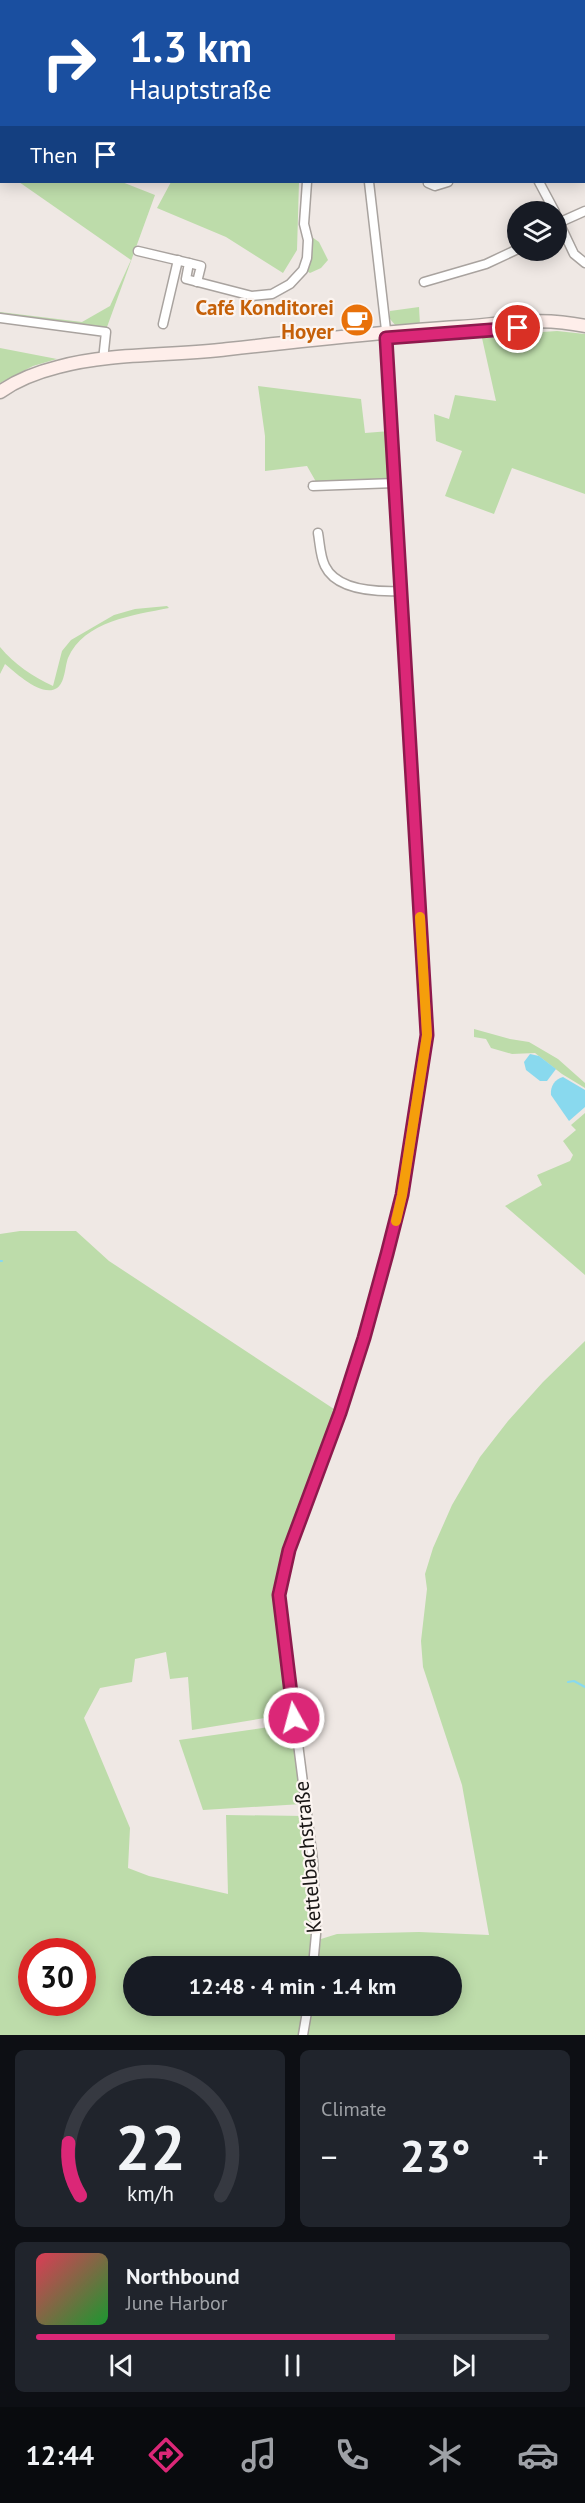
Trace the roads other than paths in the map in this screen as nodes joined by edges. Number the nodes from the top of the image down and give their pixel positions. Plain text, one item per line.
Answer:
1 (307, 183) edge
2 (369, 183) edge
3 (428, 183) dead end
4 (445, 183) edge
5 (539, 183) edge
6 (548, 201) edge
7 (585, 211) edge
8 (567, 216) edge
9 (567, 240) edge
10 (138, 251) dead end
11 (507, 254) edge
12 (178, 260) junction
13 (585, 263) edge
14 (424, 282) dead end
15 (0, 318) edge
16 (163, 324) dead end
17 (584, 326) edge
18 (386, 335) junction
19 (221, 350) junction
20 (103, 360) junction
21 (0, 392) edge
22 (395, 483) junction
23 (313, 486) dead end
24 (318, 533) dead end
25 (402, 591) junction
26 (314, 1956) edge
27 (306, 2016) edge
28 (303, 2035) edge

1 - 12 street
2 - 18 street, Kettelbachstraße
3 - 4 street
5 - 6 street
7 - 8 street
9 - 13 street
10 - 12 street
11 - 14 street
12 - 16 street
15 - 20 street
17 - 18 main road
18 - 19 main road
18 - 19 main road
18 - 22 street, Kettelbachstraße
19 - 20 main road
20 - 21 main road
22 - 23 street
22 - 25 street, Kettelbachstraße
24 - 25 street
25 - 26 street, Kettelbachstraße
27 - 28 street

